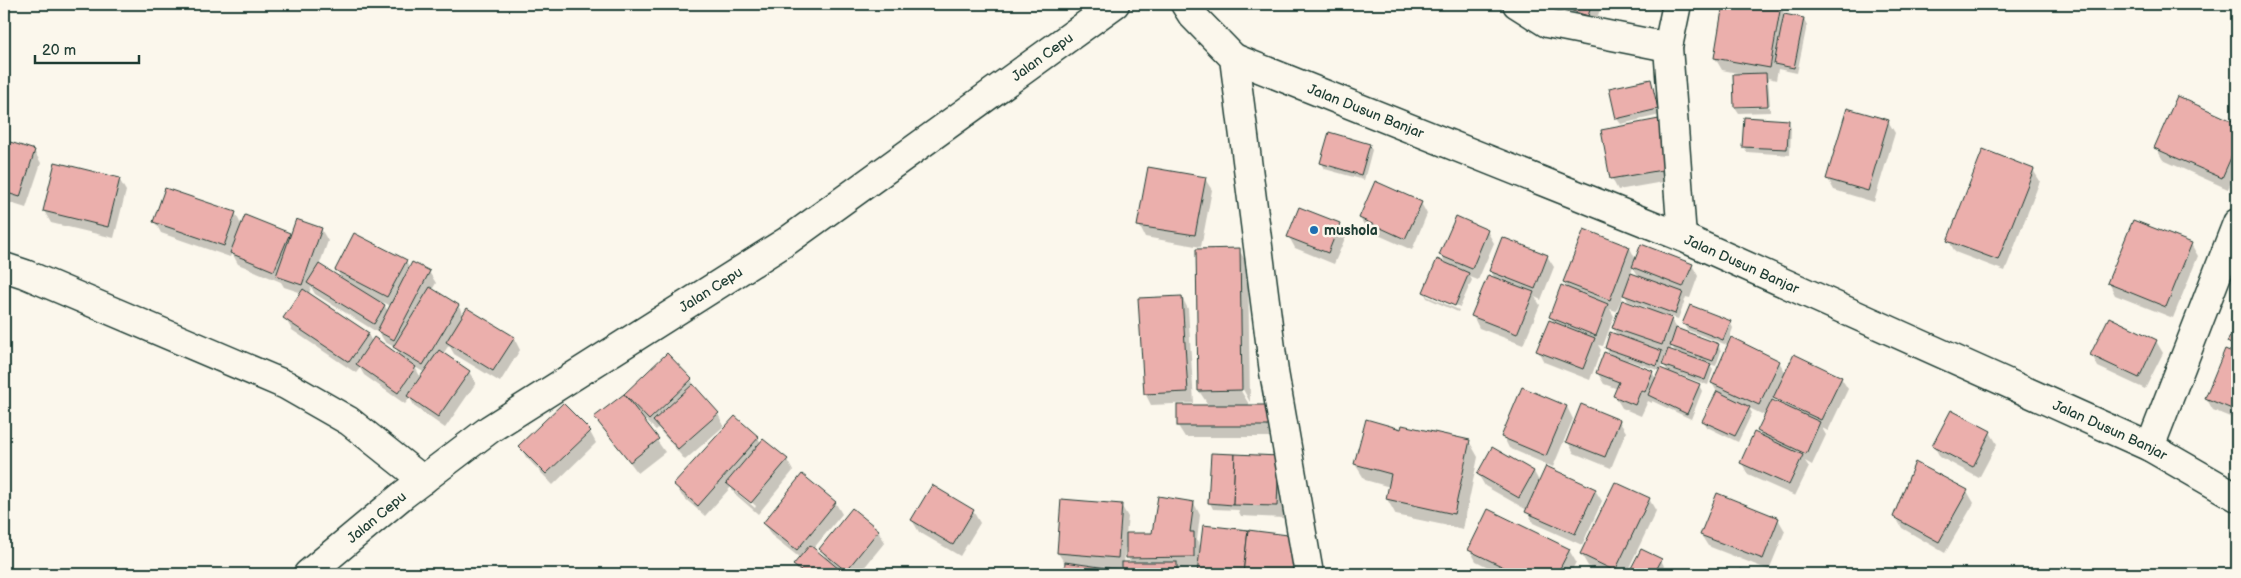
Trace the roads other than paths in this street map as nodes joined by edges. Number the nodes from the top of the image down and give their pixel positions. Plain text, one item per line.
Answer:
1 (1115, 4) edge
2 (1185, 4) edge
3 (1517, 4) edge
4 (1677, 4) edge
5 (1668, 47) junction
6 (1234, 58) junction
7 (2237, 223) edge
8 (1682, 237) junction
9 (4, 267) edge
10 (2150, 447) junction
11 (423, 480) junction
12 (2237, 497) edge
13 (308, 574) edge
14 (1309, 574) edge

1 - 11 street, Jalan Cepu
2 - 6 street
3 - 5 street
4 - 5 street
5 - 8 street
6 - 8 street, Jalan Dusun Banjar
6 - 14 street
7 - 10 street
8 - 10 street, Jalan Dusun Banjar
9 - 11 street
10 - 12 street, Jalan Dusun Banjar
11 - 13 street, Jalan Cepu

